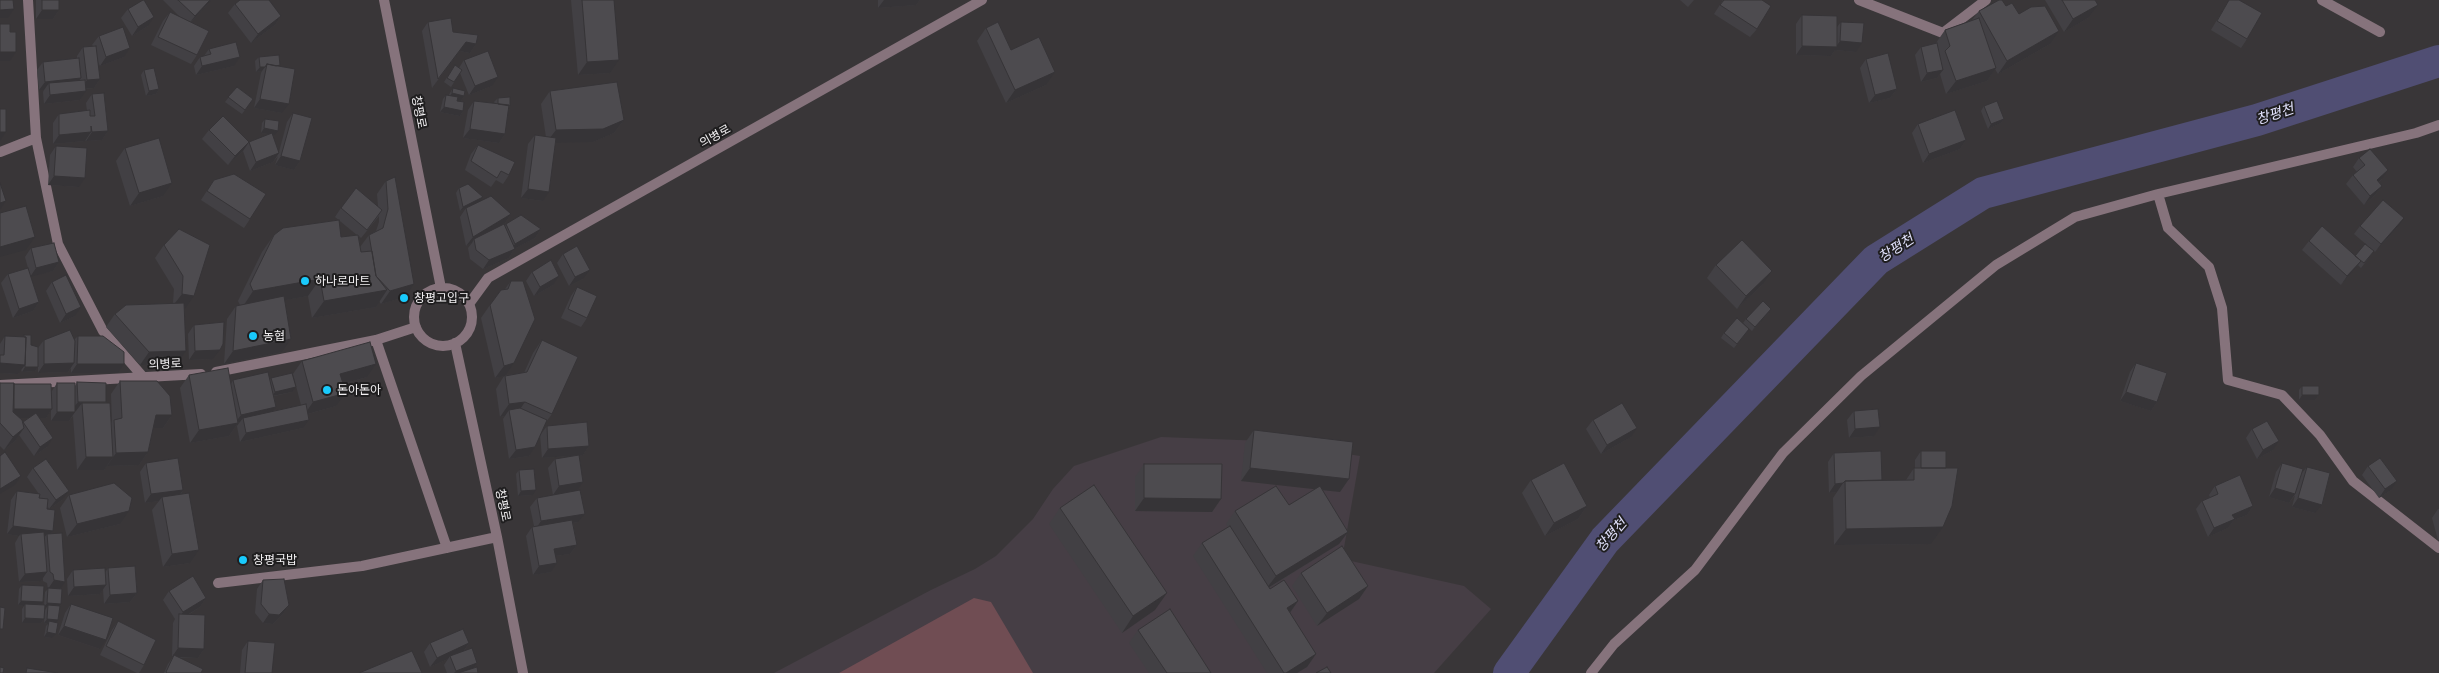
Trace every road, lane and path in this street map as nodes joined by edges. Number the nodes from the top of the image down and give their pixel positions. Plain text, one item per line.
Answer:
1 (28, 0) edge
2 (384, 0) edge
3 (982, 0) edge
4 (1860, 0) edge
5 (1986, 0) edge
6 (2322, 0) edge
7 (2380, 32) dead end
8 (2439, 125) edge
9 (36, 138) junction
10 (0, 152) edge
11 (2158, 194) junction
12 (441, 288) junction
13 (469, 304) junction
14 (416, 327) junction
15 (376, 340) junction
16 (454, 343) junction
17 (144, 378) junction
18 (0, 385) edge
19 (497, 537) junction
20 (447, 548) junction
21 (2439, 548) edge
22 (218, 583) dead end
23 (523, 673) edge
24 (1591, 673) edge

1 - 9 street
2 - 12 street, 창평로
3 - 13 street, 의병로
4 - 5 street
6 - 7 street
8 - 11 street
9 - 10 street
9 - 17 street
11 - 21 street
11 - 24 street
12 - 13 street
12 - 14 street
13 - 16 street
14 - 15 street, 의병로
14 - 16 street
15 - 17 street, 의병로
15 - 20 street
16 - 19 street, 창평로
17 - 18 street, 의병로
19 - 20 street
19 - 23 street, 창평로
20 - 22 street

